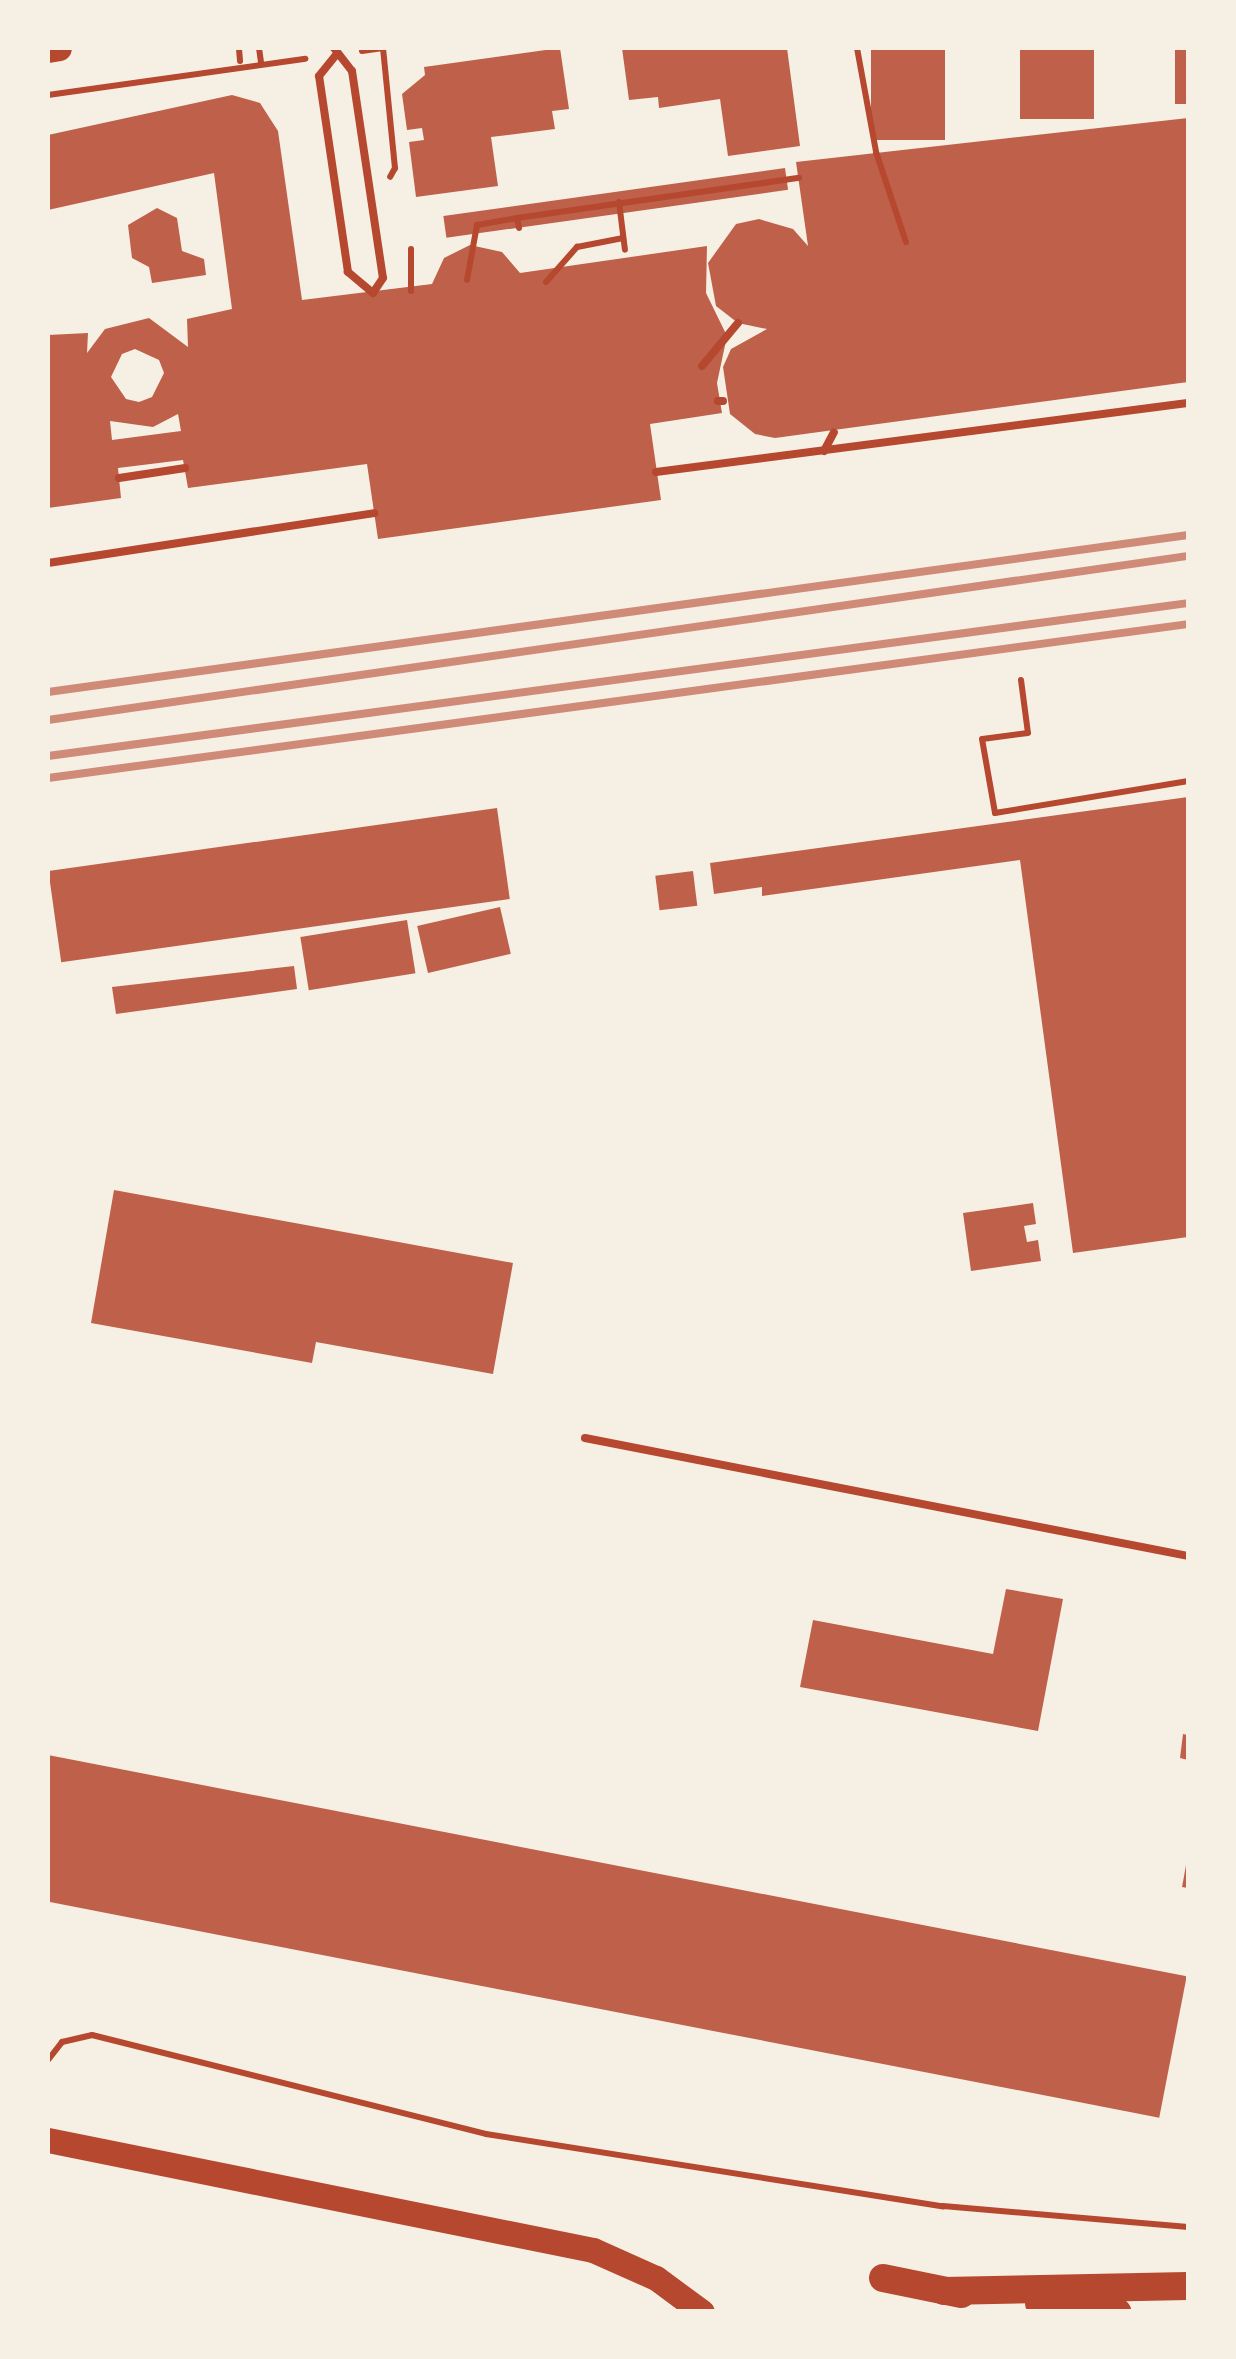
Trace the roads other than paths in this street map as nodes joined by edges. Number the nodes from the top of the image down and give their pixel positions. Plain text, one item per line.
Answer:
1 (59, 48) edge
2 (48, 50) edge
3 (335, 52) edge
4 (738, 323) dead end
5 (702, 366) dead end
6 (1188, 403) edge
7 (834, 432) dead end
8 (824, 452) junction
9 (185, 468) dead end
10 (656, 472) dead end
11 (119, 478) dead end
12 (374, 513) dead end
13 (48, 563) edge
14 (586, 1438) dead end
15 (1188, 1556) edge
16 (48, 2140) edge
17 (883, 2278) dead end
18 (1188, 2286) edge
19 (944, 2292) junction
20 (702, 2312) edge
21 (1117, 2312) edge

1 - 2 main road
3 - 3 lane
4 - 5 lane
6 - 8 lane
7 - 8 lane
8 - 10 lane
9 - 11 lane
12 - 13 lane
14 - 15 lane
16 - 20 main road
17 - 19 highway
18 - 19 highway
19 - 21 highway

